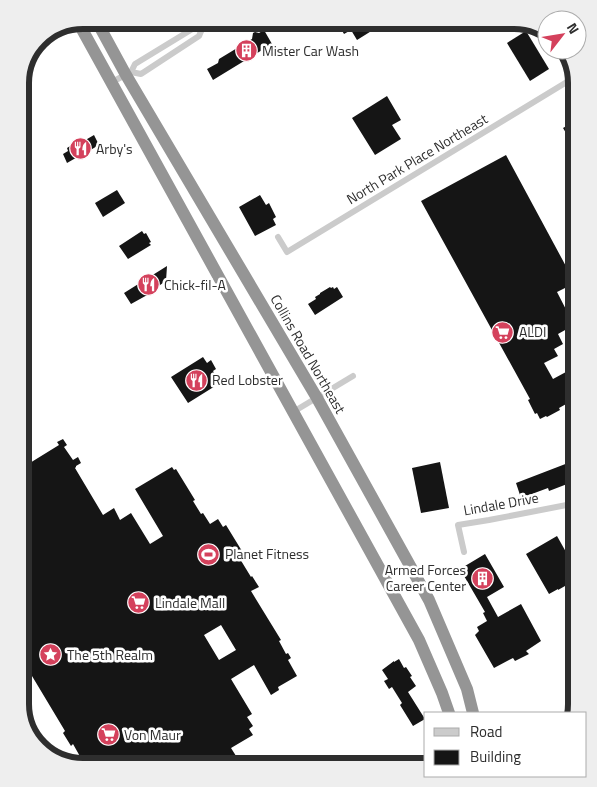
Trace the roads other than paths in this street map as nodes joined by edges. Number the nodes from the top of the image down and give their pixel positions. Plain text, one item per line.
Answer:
1 (82, 29) edge
2 (101, 29) edge
3 (192, 29) edge
4 (202, 29) edge
5 (128, 74) junction
6 (568, 81) edge
7 (112, 82) junction
8 (278, 237) dead end
9 (354, 376) dead end
10 (317, 398) junction
11 (293, 412) junction
12 (568, 505) edge
13 (464, 552) dead end
14 (449, 712) edge
15 (473, 712) edge

1 - 7 highway
2 - 5 highway, Collins Road Northeast
3 - 5 street
4 - 5 street
5 - 7 street
5 - 10 highway, Collins Road Northeast
6 - 8 street, North Park Place Northeast
7 - 11 highway
9 - 10 street
10 - 11 street
10 - 15 highway, Collins Road Northeast
11 - 14 highway
12 - 13 street, Lindale Drive

